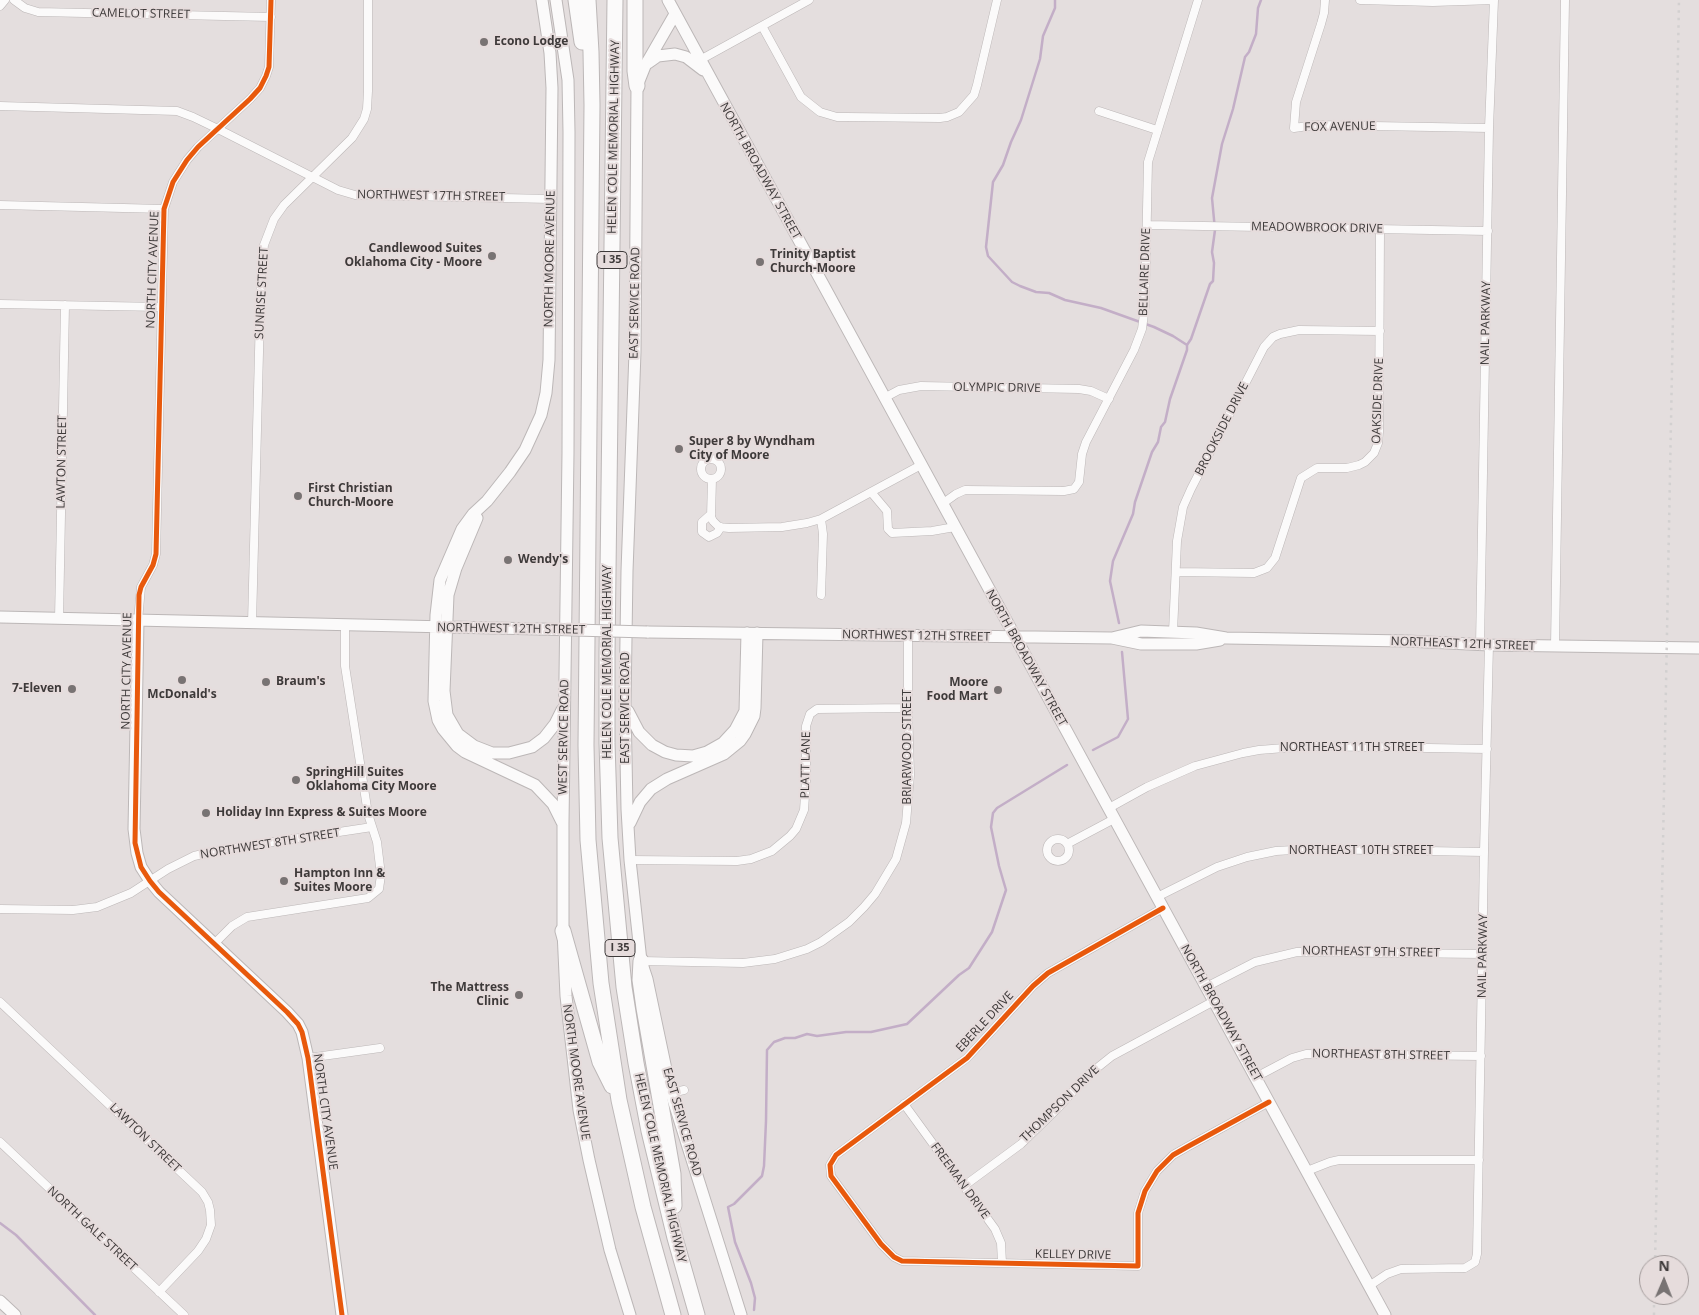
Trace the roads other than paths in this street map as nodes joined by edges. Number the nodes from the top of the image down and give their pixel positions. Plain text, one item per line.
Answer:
1 (5, 0) edge
2 (14, 0) edge
3 (271, 0) edge
4 (368, 0) edge
5 (542, 0) edge
6 (556, 0) edge
7 (576, 0) edge
8 (588, 0) edge
9 (615, 0) edge
10 (635, 0) edge
11 (668, 0) edge
12 (809, 0) edge
13 (997, 0) edge
14 (1198, 0) edge
15 (1325, 0) edge
16 (1360, 0) edge
17 (1494, 0) edge
18 (1565, 0) edge
19 (0, 6) edge
20 (675, 14) junction
21 (271, 17) junction
22 (762, 26) junction
23 (700, 60) junction
24 (645, 66) junction
25 (707, 73) junction
26 (638, 86) junction
27 (592, 105) junction
28 (0, 106) edge
29 (1099, 111) dead end
30 (1489, 128) junction
31 (218, 129) junction
32 (1157, 130) junction
33 (312, 177) junction
34 (551, 199) junction
35 (0, 205) edge
36 (164, 208) junction
37 (1147, 225) junction
38 (1380, 229) junction
39 (1488, 231) junction
40 (0, 304) edge
41 (65, 305) junction
42 (161, 307) junction
43 (1380, 331) junction
44 (884, 398) junction
45 (1109, 399) junction
46 (921, 465) junction
47 (712, 479) dead end
48 (871, 492) junction
49 (942, 504) junction
50 (711, 514) junction
51 (821, 519) junction
52 (720, 527) junction
53 (955, 527) junction
54 (1176, 572) junction
55 (822, 595) dead end
56 (0, 618) edge
57 (59, 619) junction
58 (138, 621) junction
59 (252, 623) junction
60 (345, 626) junction
61 (440, 628) junction
62 (1173, 632) junction
63 (752, 633) junction
64 (908, 636) junction
65 (1016, 638) junction
66 (1112, 638) junction
67 (1226, 638) junction
68 (1177, 644) junction
69 (1485, 645) junction
70 (1555, 646) junction
71 (1699, 648) edge
72 (625, 705) junction
73 (564, 706) junction
74 (908, 708) junction
75 (1487, 749) junction
76 (1108, 808) junction
77 (1114, 818) junction
78 (563, 824) junction
79 (372, 827) junction
80 (628, 830) junction
81 (1067, 844) dead end
82 (1484, 852) junction
83 (630, 860) junction
84 (150, 882) junction
85 (1157, 897) junction
86 (1163, 908) junction
87 (0, 909) edge
88 (563, 931) junction
89 (214, 944) junction
90 (1483, 954) junction
91 (641, 961) junction
92 (1206, 987) junction
93 (1214, 1001) junction
94 (0, 1002) edge
95 (380, 1048) dead end
96 (1481, 1056) junction
97 (308, 1058) junction
98 (1256, 1077) junction
99 (684, 1090) dead end
100 (671, 1093) junction
101 (619, 1100) junction
102 (1269, 1102) junction
103 (904, 1104) junction
104 (0, 1142) edge
105 (1479, 1160) junction
106 (830, 1162) joint
107 (1307, 1171) junction
108 (964, 1186) junction
109 (675, 1238) junction
110 (1002, 1263) junction
111 (1369, 1286) junction
112 (159, 1292) junction
113 (0, 1301) edge
114 (15, 1315) edge
115 (184, 1315) edge
116 (342, 1315) edge
117 (630, 1315) edge
118 (673, 1315) edge
119 (697, 1315) edge
120 (741, 1315) edge
121 (1385, 1315) edge

1 - 19 street
2 - 21 street, CAMELOT STREET
3 - 21 street, NORTH CITY AVENUE
4 - 33 street, SUNRISE STREET
5 - 34 main road, NORTH MOORE AVENUE
6 - 73 main road, WEST SERVICE ROAD
7 - 27 highway
8 - 27 highway, HELEN COLE MEMORIAL HIGHWAY / I 35
9 - 109 highway, HELEN COLE MEMORIAL HIGHWAY / I 35
10 - 26 highway
11 - 20 main road, NORTH BROADWAY STREET
12 - 22 street
13 - 22 street
14 - 32 street, BELLAIRE DRIVE
15 - 30 street, FOX AVENUE
16 - 17 street
17 - 30 street, NAIL PARKWAY
18 - 70 street
20 - 23 main road, NORTH BROADWAY STREET
20 - 24 main road, EAST SERVICE ROAD
21 - 31 street, NORTH CITY AVENUE
22 - 23 street
23 - 25 main road, NORTH BROADWAY STREET
24 - 25 main road
24 - 26 main road, EAST SERVICE ROAD
25 - 44 main road, NORTH BROADWAY STREET
26 - 72 main road, EAST SERVICE ROAD
27 - 101 highway, HELEN COLE MEMORIAL HIGHWAY / I 35
28 - 31 street, NORTHWEST 17TH STREET
29 - 32 street
30 - 39 street, NAIL PARKWAY
31 - 33 street, NORTHWEST 17TH STREET
31 - 36 street, NORTH CITY AVENUE
32 - 37 street, BELLAIRE DRIVE
33 - 34 street, NORTHWEST 17TH STREET
33 - 59 street, SUNRISE STREET
34 - 61 main road, NORTH MOORE AVENUE
35 - 36 street
36 - 42 street, NORTH CITY AVENUE
37 - 38 street, MEADOWBROOK DRIVE
37 - 45 street, BELLAIRE DRIVE
38 - 39 street, MEADOWBROOK DRIVE
38 - 43 street, OAKSIDE DRIVE
39 - 69 street, NAIL PARKWAY
40 - 41 street
41 - 42 street
41 - 57 street, LAWTON STREET
42 - 58 street, NORTH CITY AVENUE
43 - 54 street, BROOKSIDE DRIVE
43 - 54 street, OAKSIDE DRIVE
44 - 45 street, OLYMPIC DRIVE
44 - 46 main road, NORTH BROADWAY STREET
45 - 49 street, BELLAIRE DRIVE
46 - 48 street
46 - 49 main road, NORTH BROADWAY STREET
47 - 50 street
48 - 51 street
48 - 53 street
49 - 53 main road, NORTH BROADWAY STREET
50 - 52 street
50 - 52 street
51 - 52 street
51 - 55 street
53 - 65 main road, NORTH BROADWAY STREET
54 - 62 street, BROOKSIDE DRIVE
56 - 57 main road, NORTHWEST 12TH STREET
57 - 58 main road, NORTHWEST 12TH STREET
58 - 59 main road, NORTHWEST 12TH STREET
58 - 84 main road, NORTH CITY AVENUE
59 - 60 main road, NORTHWEST 12TH STREET
60 - 61 main road, NORTHWEST 12TH STREET
60 - 79 street
61 - 63 main road, NORTHWEST 12TH STREET, bridge
61 - 73 main road
61 - 78 main road
62 - 66 main road, NORTHEAST 12TH STREET
62 - 67 main road, NORTHEAST 12TH STREET
62 - 68 main road
63 - 64 main road, NORTHWEST 12TH STREET
63 - 72 main road
63 - 80 main road
64 - 65 main road, NORTHWEST 12TH STREET
64 - 74 street, BRIARWOOD STREET
65 - 66 main road, NORTHWEST 12TH STREET
65 - 76 main road, NORTH BROADWAY STREET
66 - 68 main road, NORTHEAST 12TH STREET
67 - 68 main road, NORTHEAST 12TH STREET
67 - 69 main road, NORTHEAST 12TH STREET
69 - 70 main road, NORTHEAST 12TH STREET
69 - 75 street, NAIL PARKWAY
70 - 71 main road, NORTHEAST 12TH STREET
72 - 80 main road, EAST SERVICE ROAD
73 - 78 main road, WEST SERVICE ROAD
74 - 83 street, PLATT LANE
74 - 91 street, BRIARWOOD STREET
75 - 76 street, NORTHEAST 11TH STREET
75 - 82 street, NAIL PARKWAY
76 - 77 main road, NORTH BROADWAY STREET
77 - 81 street
77 - 85 main road, NORTH BROADWAY STREET
78 - 88 main road, NORTH MOORE AVENUE
79 - 84 street, NORTHWEST 8TH STREET
79 - 89 street
80 - 83 main road, EAST SERVICE ROAD
82 - 85 street, NORTHEAST 10TH STREET
82 - 90 street, NAIL PARKWAY
83 - 91 main road, EAST SERVICE ROAD
84 - 87 street, NORTHWEST 8TH STREET
84 - 89 main road, NORTH CITY AVENUE
85 - 86 main road, NORTH BROADWAY STREET
86 - 92 main road, NORTH BROADWAY STREET
86 - 103 street, EBERLE DRIVE
88 - 101 highway
88 - 117 main road, NORTH MOORE AVENUE
89 - 97 main road, NORTH CITY AVENUE
90 - 92 street, NORTHEAST 9TH STREET
90 - 96 street, NAIL PARKWAY
91 - 100 main road, EAST SERVICE ROAD
91 - 109 highway
92 - 93 main road, NORTH BROADWAY STREET
93 - 98 main road, NORTH BROADWAY STREET
93 - 108 street, THOMPSON DRIVE
94 - 112 street, LAWTON STREET
95 - 97 street
96 - 98 street, NORTHEAST 8TH STREET
96 - 105 street, NAIL PARKWAY
97 - 116 main road, NORTH CITY AVENUE
98 - 102 main road, NORTH BROADWAY STREET
99 - 100 street
100 - 120 main road, EAST SERVICE ROAD
101 - 118 highway, HELEN COLE MEMORIAL HIGHWAY / I 35
102 - 107 main road, NORTH BROADWAY STREET
102 - 110 street, KELLEY DRIVE
103 - 106 street, EBERLE DRIVE
103 - 108 street, FREEMAN DRIVE
104 - 112 street, NORTH GALE STREET
105 - 107 street
105 - 111 street, NAIL PARKWAY
106 - 110 street, KELLEY DRIVE
107 - 111 main road, NORTH BROADWAY STREET
108 - 110 street, FREEMAN DRIVE
109 - 119 highway, HELEN COLE MEMORIAL HIGHWAY / I 35
111 - 121 main road, NORTH BROADWAY STREET
112 - 115 street, NORTH GALE STREET
113 - 114 main road

